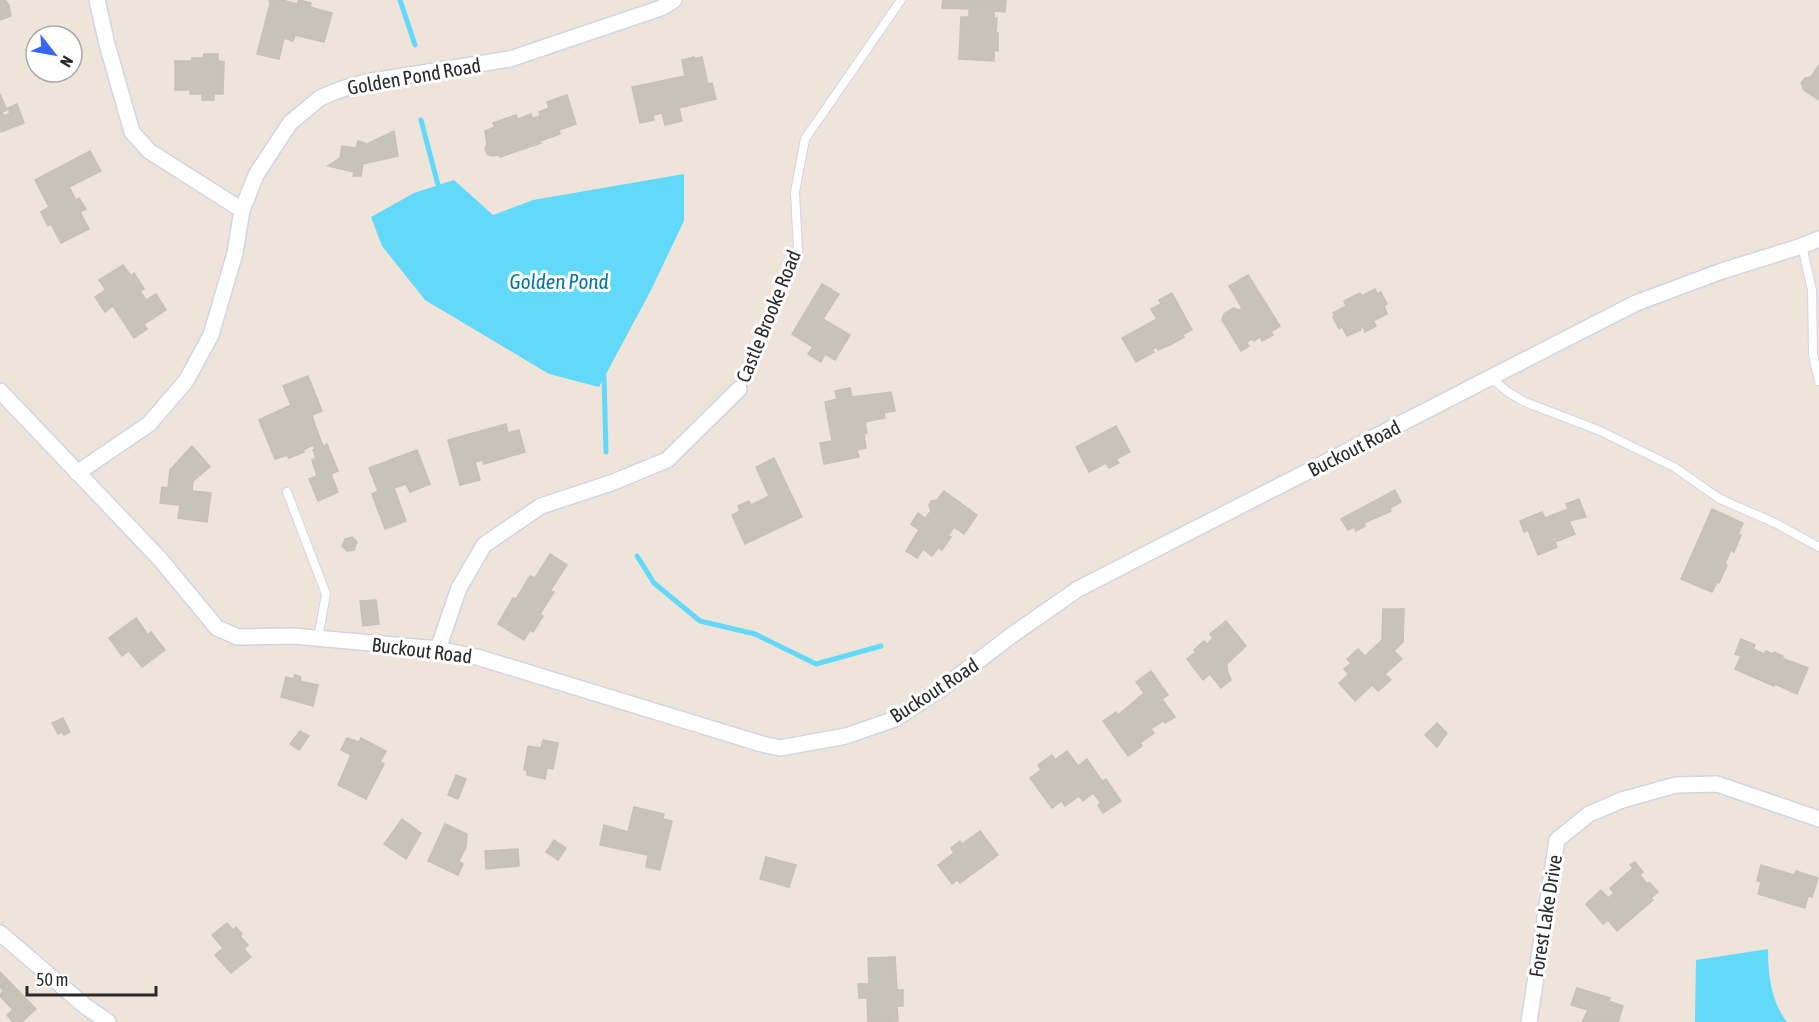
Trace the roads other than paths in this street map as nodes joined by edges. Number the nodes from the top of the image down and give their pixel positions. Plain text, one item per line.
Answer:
1 (97, 0) edge
2 (674, 0) edge
3 (901, 0) edge
4 (243, 210) junction
5 (1819, 239) edge
6 (1802, 246) junction
7 (1491, 378) junction
8 (1819, 381) edge
9 (739, 389) joint
10 (0, 391) edge
11 (77, 473) junction
12 (287, 492) dead end
13 (1819, 547) edge
14 (318, 638) junction
15 (438, 649) junction
16 (1819, 819) edge
17 (0, 933) edge
18 (108, 1022) edge
19 (1529, 1022) edge

1 - 4 street
2 - 4 street, Golden Pond Road
3 - 9 lane, Castle Brooke Road
4 - 11 street, Golden Pond Road
5 - 6 street, Buckout Road
6 - 7 street, Buckout Road
6 - 8 lane
7 - 13 lane
7 - 15 street, Buckout Road
9 - 15 street, Castle Brooke Road
10 - 11 street, Buckout Road
11 - 14 street, Buckout Road
12 - 14 lane
14 - 15 street, Buckout Road
16 - 19 street, Forest Lake Drive
17 - 18 street

